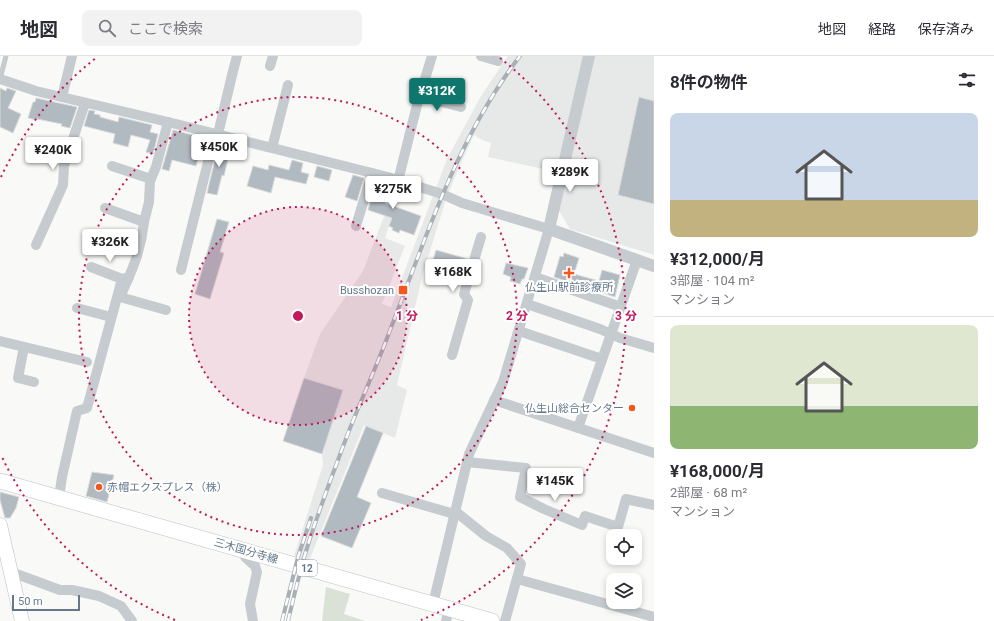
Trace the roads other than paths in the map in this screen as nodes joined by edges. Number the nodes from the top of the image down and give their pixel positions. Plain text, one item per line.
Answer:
1 (6, 56) edge
2 (72, 56) edge
3 (237, 56) edge
4 (273, 56) edge
5 (432, 56) edge
6 (481, 56) edge
7 (589, 56) edge
8 (498, 61) dead end
9 (270, 66) dead end
10 (0, 79) edge
11 (288, 85) dead end
12 (419, 96) junction
13 (62, 97) junction
14 (84, 103) junction
15 (461, 107) dead end
16 (168, 122) junction
17 (216, 134) junction
18 (272, 148) junction
19 (112, 166) dead end
20 (372, 174) junction
21 (151, 179) junction
22 (398, 181) junction
23 (105, 208) dead end
24 (144, 222) junction
25 (356, 226) dead end
26 (549, 228) junction
27 (481, 237) dead end
28 (36, 245) dead end
29 (637, 260) junction
30 (654, 266) edge
31 (91, 268) dead end
32 (181, 270) dead end
33 (125, 278) junction
34 (535, 278) junction
35 (527, 304) junction
36 (621, 307) junction
37 (77, 308) dead end
38 (166, 310) dead end
39 (111, 317) junction
40 (519, 331) junction
41 (611, 334) junction
42 (0, 340) edge
43 (24, 347) junction
44 (654, 348) edge
45 (452, 355) dead end
46 (602, 359) junction
47 (88, 362) dead end
48 (34, 382) dead end
49 (494, 400) junction
50 (578, 428) junction
51 (654, 453) edge
52 (467, 462) junction
53 (0, 481) edge
54 (382, 492) dead end
55 (59, 498) junction
56 (654, 505) edge
57 (455, 512) junction
58 (0, 525) edge
59 (243, 550) junction
60 (4, 557) edge
61 (11, 572) junction
62 (517, 580) junction
63 (433, 604) junction
64 (448, 615) edge
65 (654, 617) edge
66 (22, 621) edge
67 (132, 621) edge
68 (253, 621) edge
69 (492, 621) edge
70 (505, 621) edge

1 - 10 lane
2 - 13 street
3 - 17 street
4 - 9 street
5 - 12 street
6 - 8 street
7 - 26 street
10 - 13 street
11 - 18 street
12 - 15 street
12 - 22 street
13 - 14 street
14 - 16 street
14 - 28 street
16 - 17 street
16 - 21 street
17 - 18 street
17 - 32 street
18 - 20 street
19 - 21 street
20 - 22 street
20 - 25 street
21 - 24 street
22 - 26 street
23 - 24 street
24 - 33 street
26 - 29 street
26 - 34 street
27 - 45 street
29 - 30 street
29 - 36 street
31 - 33 street
33 - 38 street
33 - 39 street
34 - 35 street
34 - 36 street
35 - 40 street
35 - 41 street
36 - 41 street
37 - 39 street
39 - 55 street
40 - 46 street
40 - 49 street
41 - 44 street
41 - 46 street
42 - 43 street
43 - 47 street
43 - 48 street
46 - 50 street
49 - 50 street
49 - 52 street
50 - 51 street
52 - 56 street
52 - 57 street
53 - 55 main road, 三木国分寺線 / 12
54 - 57 street
55 - 59 main road, 三木国分寺線 / 12
57 - 62 street
57 - 63 street
58 - 60 main road
59 - 63 main road, 三木国分寺線 / 12
59 - 68 street
60 - 61 main road
61 - 66 main road
61 - 67 street
62 - 65 street
62 - 70 street
63 - 64 main road, 三木国分寺線 / 12
64 - 69 main road, 三木国分寺線 / 12

